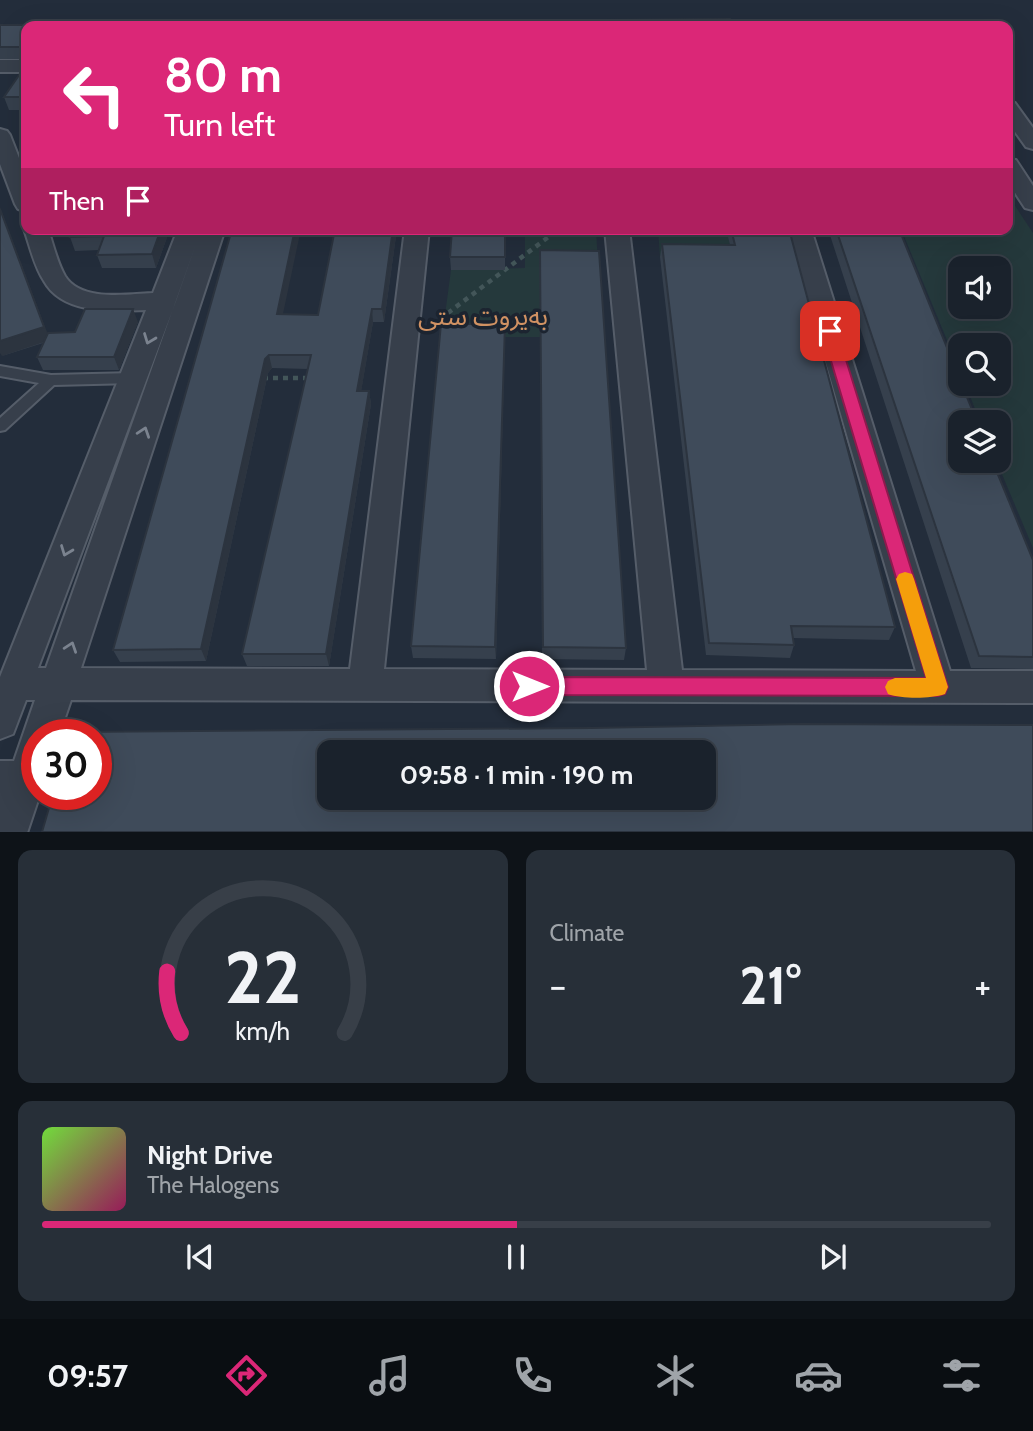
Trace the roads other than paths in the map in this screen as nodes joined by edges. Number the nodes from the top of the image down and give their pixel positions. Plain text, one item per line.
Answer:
1 (0, 66) edge
2 (21, 66) edge
3 (1013, 114) edge
4 (0, 135) edge
5 (1033, 143) edge
6 (1013, 173) edge
7 (21, 191) edge
8 (1033, 204) edge
9 (38, 235) edge
10 (188, 235) edge
11 (211, 235) edge
12 (416, 235) edge
13 (618, 235) edge
14 (801, 235) edge
15 (163, 301) junction
16 (0, 372) edge
17 (148, 379) junction
18 (51, 380) junction
19 (0, 426) edge
20 (14, 684) junction
21 (58, 685) junction
22 (365, 685) junction
23 (666, 686) junction
24 (938, 687) junction
25 (1033, 687) edge
26 (46, 719) edge
27 (0, 722) edge
28 (21, 769) edge
29 (8, 832) edge

1 - 2 street
3 - 5 street
4 - 7 street
6 - 8 street
9 - 15 street
10 - 15 street
11 - 17 street
12 - 22 street
13 - 23 street
14 - 24 street
15 -> 17 street
16 - 18 lane
17 - 18 lane
17 -> 20 street
21 -> 17 street
18 - 19 lane
20 - 21 street
20 - 27 street
21 - 22 street
21 - 26 street
22 - 23 street
23 - 24 street
24 - 25 street
28 - 29 street

